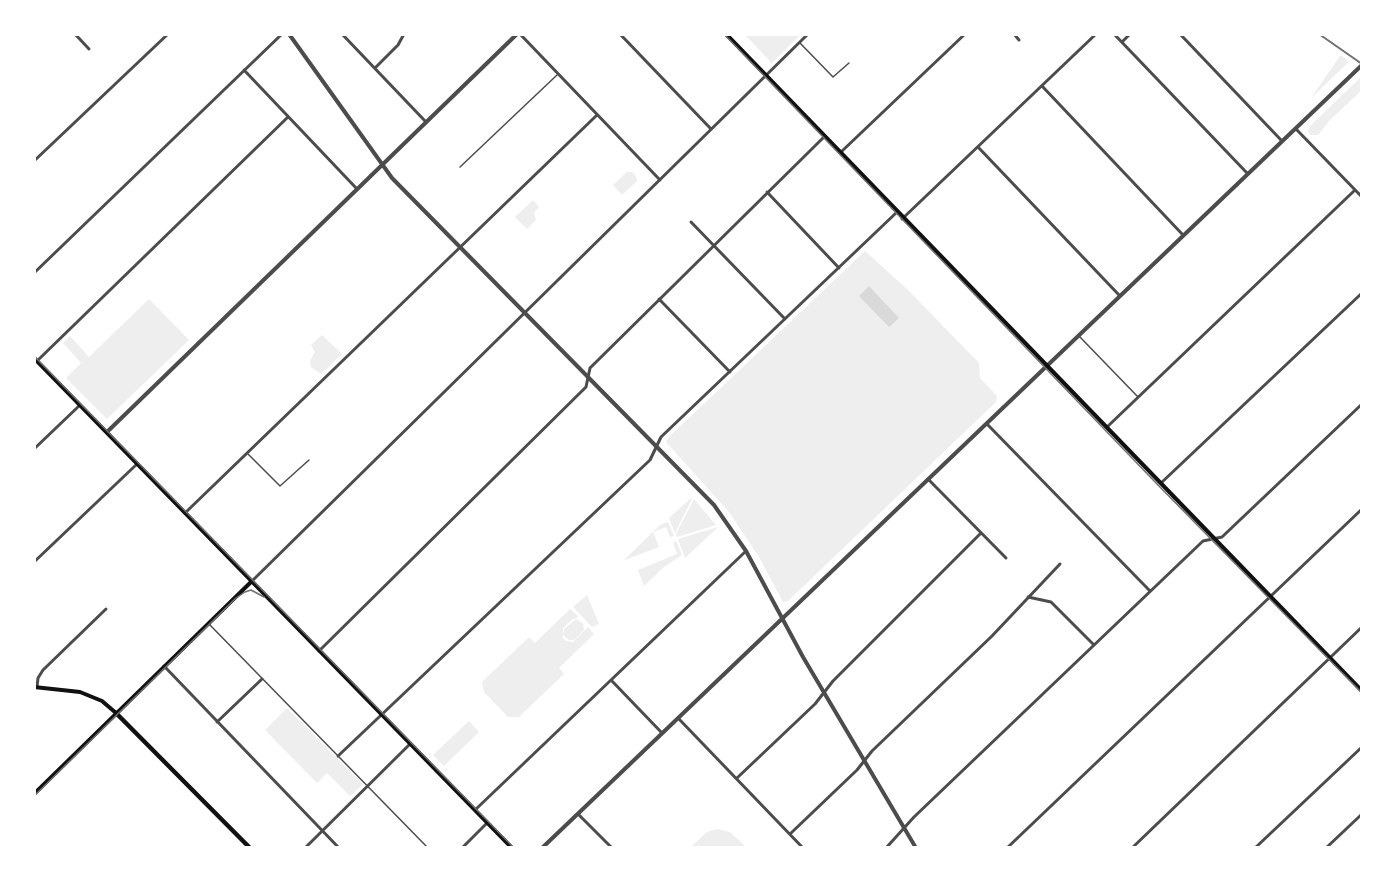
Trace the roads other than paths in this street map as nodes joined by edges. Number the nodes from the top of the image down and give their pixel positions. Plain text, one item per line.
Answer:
1 (75, 34) edge
2 (168, 34) edge
3 (282, 34) edge
4 (289, 34) edge
5 (342, 34) edge
6 (404, 34) edge
7 (518, 34) edge
8 (620, 34) edge
9 (726, 34) edge
10 (808, 34) edge
11 (965, 34) edge
12 (1014, 34) edge
13 (1095, 34) edge
14 (1114, 34) edge
15 (1130, 34) edge
16 (1180, 34) edge
17 (1019, 39) dead end
18 (1122, 42) junction
19 (800, 43) junction
20 (89, 49) dead end
21 (849, 63) dead end
22 (1362, 65) edge
23 (375, 68) junction
24 (244, 70) junction
25 (557, 75) junction
26 (766, 76) junction
27 (1042, 86) junction
28 (597, 115) junction
29 (288, 117) junction
30 (426, 122) junction
31 (1294, 128) junction
32 (711, 129) junction
33 (824, 137) junction
34 (1281, 140) junction
35 (978, 147) junction
36 (840, 153) junction
37 (34, 161) edge
38 (382, 165) junction
39 (460, 167) dead end
40 (1247, 173) junction
41 (660, 180) junction
42 (357, 189) junction
43 (1355, 190) junction
44 (768, 192) junction
45 (1362, 197) edge
46 (896, 213) junction
47 (902, 219) junction
48 (691, 222) dead end
49 (1183, 235) junction
50 (714, 245) junction
51 (460, 248) junction
52 (839, 268) junction
53 (34, 273) edge
54 (1362, 293) edge
55 (1119, 295) junction
56 (659, 299) junction
57 (524, 314) junction
58 (785, 319) junction
59 (1078, 335) junction
60 (36, 359) edge
61 (1046, 367) junction
62 (730, 372) junction
63 (588, 378) junction
64 (1138, 397) junction
65 (1362, 404) edge
66 (80, 405) junction
67 (985, 423) junction
68 (1106, 429) junction
69 (107, 432) junction
70 (657, 447) junction
71 (34, 450) edge
72 (247, 453) junction
73 (309, 460) dead end
74 (136, 464) junction
75 (928, 479) junction
76 (1160, 484) junction
77 (1362, 509) edge
78 (185, 513) junction
79 (981, 533) junction
80 (1212, 538) junction
81 (746, 551) junction
82 (1006, 558) dead end
83 (34, 562) edge
84 (1060, 564) dead end
85 (251, 582) junction
86 (1150, 591) junction
87 (1028, 597) junction
88 (1270, 597) junction
89 (106, 609) dead end
90 (782, 618) junction
91 (208, 623) junction
92 (1362, 627) edge
93 (1094, 645) junction
94 (319, 651) junction
95 (1330, 659) junction
96 (164, 666) junction
97 (262, 678) junction
98 (611, 680) junction
99 (36, 687) edge
100 (824, 691) junction
101 (1362, 691) edge
102 (116, 713) junction
103 (382, 715) junction
104 (678, 718) junction
105 (217, 722) junction
106 (662, 733) junction
107 (410, 744) junction
108 (1362, 747) edge
109 (338, 756) junction
110 (864, 761) junction
111 (737, 778) junction
112 (368, 786) junction
113 (36, 790) edge
114 (475, 810) junction
115 (1362, 813) edge
116 (578, 814) junction
117 (488, 823) junction
118 (904, 828) junction
119 (323, 830) junction
120 (790, 834) junction
121 (250, 848) edge
122 (306, 848) edge
123 (339, 848) edge
124 (428, 848) edge
125 (462, 848) edge
126 (512, 848) edge
127 (542, 848) edge
128 (612, 848) edge
129 (803, 848) edge
130 (886, 848) edge
131 (916, 848) edge
132 (1007, 848) edge
133 (1132, 848) edge
134 (1255, 848) edge
135 (1326, 848) edge

1 - 20 street
2 - 37 street
3 - 24 street
4 - 38 street
5 - 23 street
6 - 23 street
7 - 25 street
7 - 30 street
8 - 32 street
9 - 26 main road
10 - 19 street
11 - 36 street
12 - 17 street
13 - 27 street
14 - 18 street
15 - 18 street
16 - 34 street
18 - 40 street
19 - 21 lane
19 - 26 street
22 - 31 street
23 - 30 street
24 - 29 street
24 - 53 street
25 - 28 street
25 - 39 lane
26 - 32 street
26 - 33 main road
27 - 35 street
27 - 49 street
28 - 41 street
28 - 51 street
29 - 42 street
29 - 60 street
30 - 38 street
31 - 34 street
31 - 43 street
32 - 41 street
33 - 36 main road
33 - 44 street
34 - 40 street
35 - 47 street
35 - 55 street
36 - 46 main road
38 - 42 street
38 - 51 street
40 - 49 street
41 - 57 street
42 - 69 street
43 - 45 street
43 - 64 street
44 - 50 street
44 - 52 street
46 - 47 main road
46 - 52 street
47 - 61 main road
48 - 50 street
49 - 55 street
50 - 56 street
50 - 58 street
51 - 57 street
51 - 72 street
52 - 58 street
54 - 76 street
55 - 59 street
56 - 62 street
56 - 63 street
57 - 63 street
57 - 85 street
58 - 62 street
59 - 61 street
59 - 64 lane
60 - 66 main road
61 - 67 street
61 - 68 main road
62 - 70 street
63 - 70 street
63 - 94 street
64 - 68 street
65 - 80 street
66 - 69 main road
66 - 71 street
67 - 75 street
67 - 86 street
68 - 76 main road
69 - 74 main road
70 - 81 street
70 - 103 street
72 - 73 lane
72 - 78 street
74 - 78 main road
74 - 83 street
75 - 79 street
75 - 90 street
76 - 80 main road
77 - 88 street
78 - 85 main road
79 - 82 street
79 - 100 street
80 - 86 street
80 - 88 main road
81 - 90 street
81 - 98 street
84 - 87 street
85 - 91 main road
85 - 94 main road
86 - 93 street
87 - 93 street
87 - 110 street
88 - 95 main road
88 - 132 street
89 - 99 street
90 - 100 street
90 - 104 street
91 - 96 main road
91 - 97 lane
92 - 95 street
93 - 118 street
94 - 103 main road
95 - 101 main road
95 - 133 street
96 - 102 main road
96 - 105 street
97 - 105 street
97 - 109 lane
98 - 106 street
98 - 114 street
99 - 102 main road
100 - 110 street
100 - 111 street
102 - 113 main road
102 - 121 main road
103 - 107 main road
103 - 109 street
104 - 106 street
104 - 111 street
105 - 119 street
106 - 116 street
107 - 112 street
107 - 114 main road
108 - 134 street
109 - 112 lane
110 - 118 street
110 - 120 street
111 - 120 street
112 - 119 street
112 - 124 lane
114 - 117 main road
115 - 135 street
116 - 127 street
116 - 128 street
117 - 125 street
117 - 126 main road
118 - 130 street
118 - 131 street
119 - 122 street
119 - 123 street
120 - 129 street

